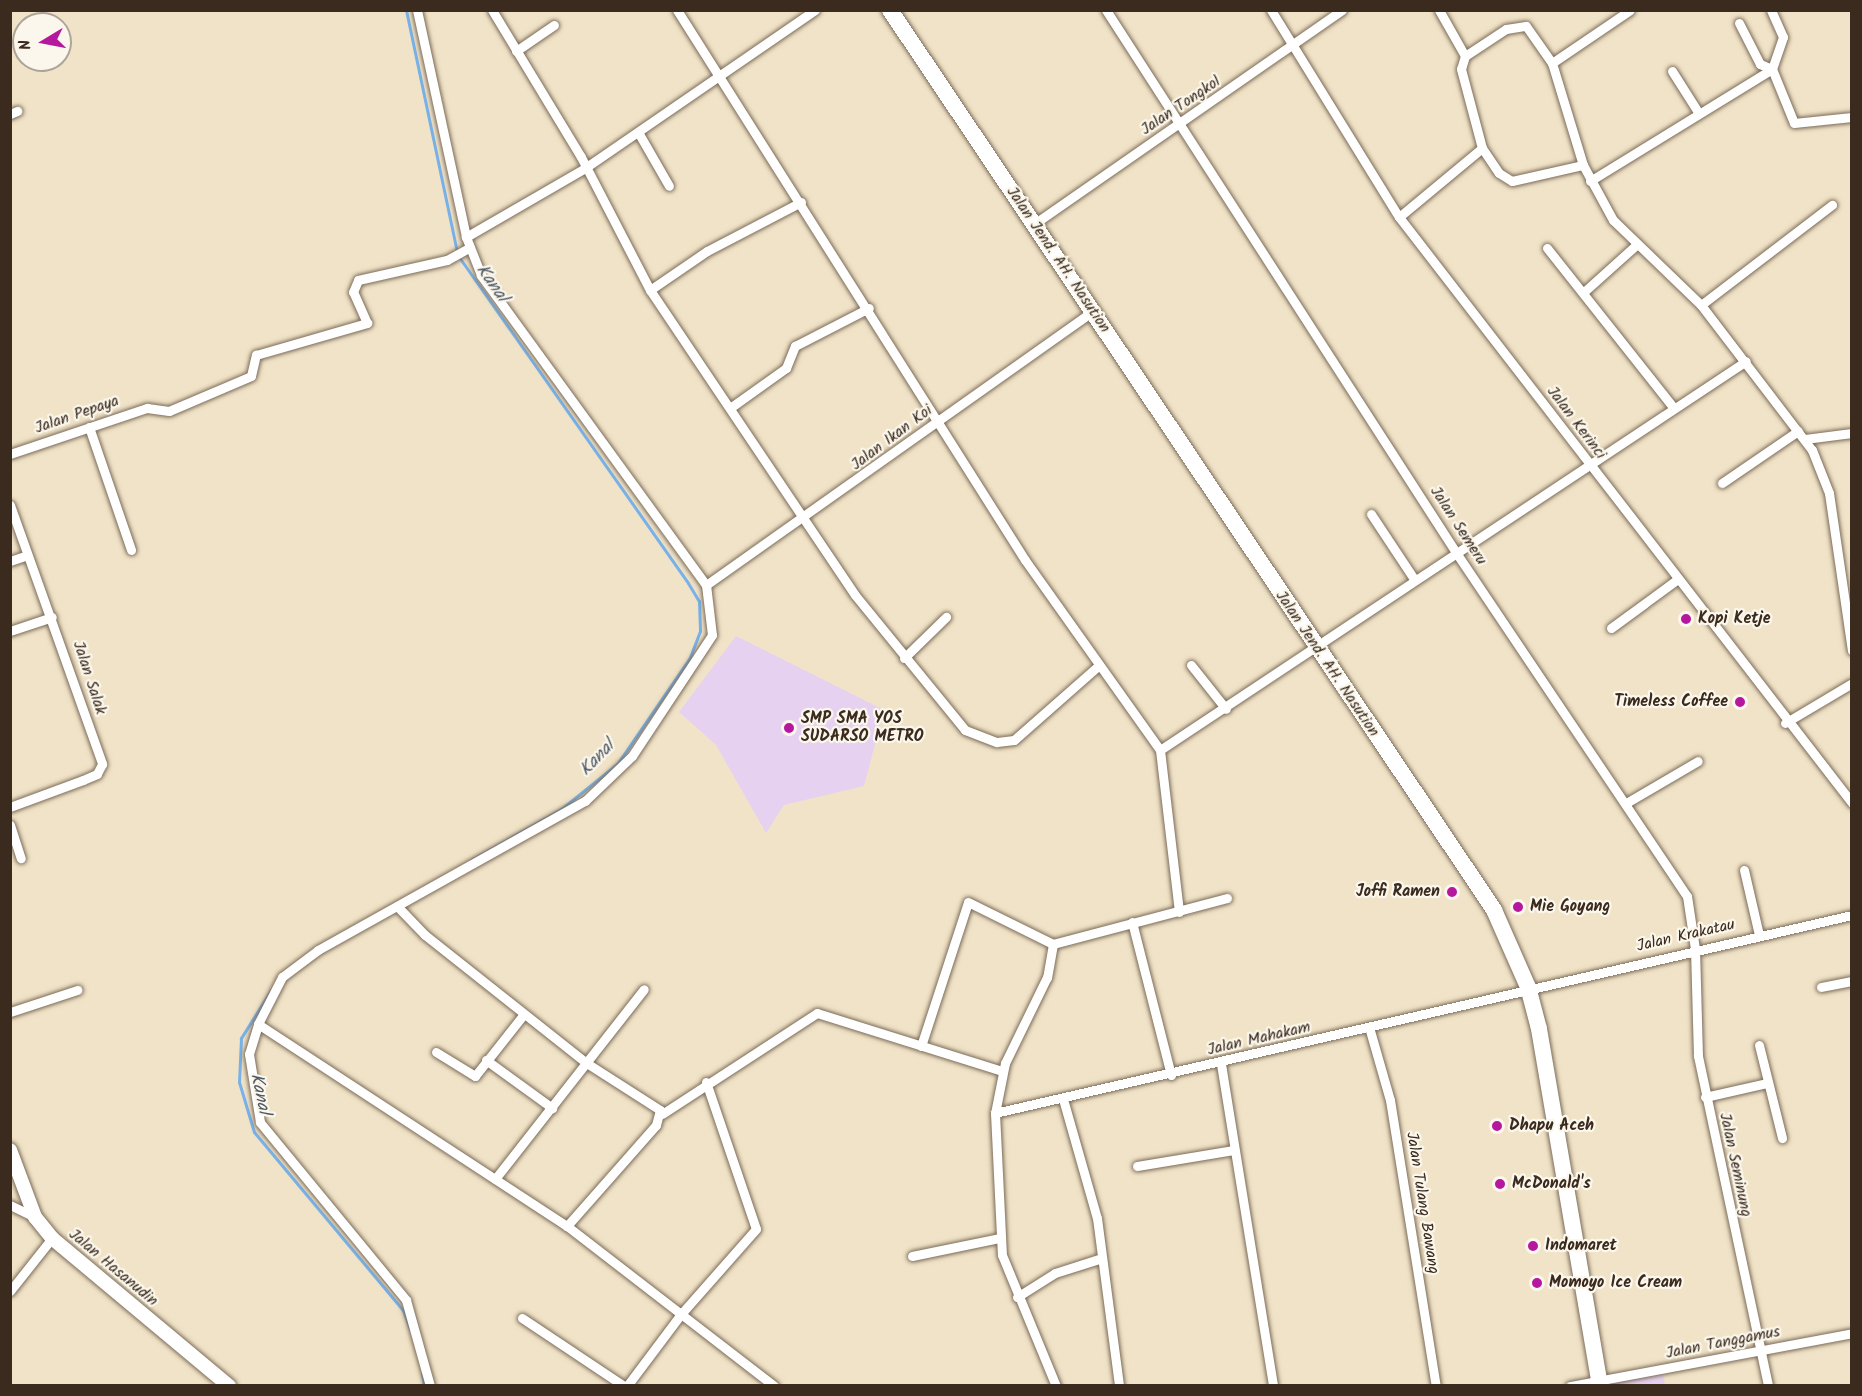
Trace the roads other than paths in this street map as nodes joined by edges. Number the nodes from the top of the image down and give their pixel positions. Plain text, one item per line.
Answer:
1 (417, 10) edge
2 (492, 10) edge
3 (677, 10) edge
4 (815, 10) edge
5 (890, 10) edge
6 (1106, 10) edge
7 (1271, 10) edge
8 (1342, 10) edge
9 (1439, 10) edge
10 (1630, 10) edge
11 (1771, 10) edge
12 (1739, 23) dead end
13 (554, 25) dead end
14 (1293, 49) junction
15 (516, 51) junction
16 (1465, 56) junction
17 (1552, 63) junction
18 (1772, 69) junction
19 (1672, 71) dead end
20 (718, 77) junction
21 (1698, 112) junction
22 (1851, 117) edge
23 (1181, 123) junction
24 (638, 132) junction
25 (1482, 148) junction
26 (1583, 165) junction
27 (585, 168) junction
28 (1590, 181) junction
29 (669, 186) dead end
30 (801, 201) junction
31 (1832, 205) dead end
32 (1399, 217) junction
33 (1034, 224) junction
34 (466, 237) junction
35 (1635, 246) junction
36 (1548, 248) dead end
37 (468, 249) junction
38 (650, 290) junction
39 (1586, 290) junction
40 (1701, 306) junction
41 (869, 308) junction
42 (1093, 311) junction
43 (1746, 361) junction
44 (1673, 407) junction
45 (730, 408) junction
46 (938, 422) junction
47 (89, 427) junction
48 (1851, 433) edge
49 (1802, 435) junction
50 (10, 454) edge
51 (1588, 464) junction
52 (1722, 483) dead end
53 (10, 505) edge
54 (1371, 514) dead end
55 (804, 519) junction
56 (131, 550) dead end
57 (1457, 554) junction
58 (27, 555) junction
59 (10, 561) edge
60 (1414, 579) junction
61 (1678, 579) junction
62 (706, 585) junction
63 (52, 617) junction
64 (946, 617) dead end
65 (1611, 628) dead end
66 (10, 631) edge
67 (1313, 645) junction
68 (1851, 650) edge
69 (904, 658) junction
70 (1099, 665) junction
71 (1191, 665) dead end
72 (1851, 682) edge
73 (1226, 709) junction
74 (1785, 723) junction
75 (1160, 750) junction
76 (1698, 761) dead end
77 (1626, 803) junction
78 (1851, 803) edge
79 (10, 807) edge
80 (10, 825) edge
81 (21, 858) dead end
82 (1744, 870) dead end
83 (1227, 898) dead end
84 (397, 906) junction
85 (1179, 912) junction
86 (1851, 915) edge
87 (1132, 922) junction
88 (1759, 935) junction
89 (1053, 944) junction
90 (1695, 949) junction
91 (1851, 981) edge
92 (1528, 987) junction
93 (1821, 987) dead end
94 (644, 989) dead end
95 (77, 990) dead end
96 (10, 1012) edge
97 (524, 1014) junction
98 (258, 1024) junction
99 (1369, 1027) junction
100 (1759, 1045) dead end
101 (921, 1046) junction
102 (436, 1052) dead end
103 (486, 1060) junction
104 (585, 1062) junction
105 (1221, 1064) junction
106 (1002, 1071) junction
107 (1171, 1075) junction
108 (706, 1082) junction
109 (1767, 1083) junction
110 (1706, 1097) junction
111 (1063, 1099) junction
112 (552, 1108) junction
113 (995, 1113) junction
114 (662, 1114) junction
115 (1782, 1138) dead end
116 (10, 1150) edge
117 (1234, 1150) junction
118 (1137, 1166) dead end
119 (495, 1179) junction
120 (10, 1205) edge
121 (35, 1217) junction
122 (567, 1226) junction
123 (52, 1238) junction
124 (1000, 1238) junction
125 (912, 1256) dead end
126 (1102, 1258) junction
127 (10, 1291) edge
128 (1017, 1297) junction
129 (681, 1314) junction
130 (522, 1318) dead end
131 (1851, 1333) edge
132 (1761, 1351) junction
133 (1599, 1383) edge
134 (229, 1386) edge
135 (430, 1386) edge
136 (626, 1386) edge
137 (774, 1386) edge
138 (1056, 1386) edge
139 (1119, 1386) edge
140 (1273, 1386) edge
141 (1436, 1386) edge
142 (1570, 1386) edge
143 (1768, 1386) edge

1 - 34 street
2 - 15 street
3 - 20 street
4 - 20 street
5 - 33 highway, Jalan Jend. AH. Nasution
6 - 23 street, Jalan Semeru
7 - 14 street, Jalan Kerinci
8 - 14 street, Jalan Tongkol
9 - 16 street
10 - 17 street
11 - 18 street
12 - 18 street
13 - 15 street
14 - 23 street, Jalan Tongkol
14 - 32 street, Jalan Kerinci
15 - 27 street
16 - 17 street
16 - 25 street
17 - 26 street
18 - 21 street
18 - 22 street
19 - 21 street
20 - 24 street
20 - 30 street
21 - 28 street
23 - 33 street, Jalan Tongkol
23 - 57 street, Jalan Semeru
24 - 27 street
24 - 29 street
25 - 26 street
25 - 32 street
26 - 28 street
27 - 34 street
27 - 38 street
28 - 35 street
30 - 38 street
30 - 41 street
31 - 40 street
32 - 51 street, Jalan Kerinci
33 - 42 highway, Jalan Jend. AH. Nasution
34 - 37 street
35 - 39 street
35 - 40 street
36 - 39 street
37 - 47 street, Jalan Pepaya
37 - 62 street
38 - 45 street
39 - 44 street
40 - 43 street
41 - 45 street
41 - 46 street
42 - 46 street, Jalan Ikan Koi
42 - 67 highway, Jalan Jend. AH. Nasution
43 - 44 street
43 - 49 street
44 - 51 street
45 - 55 street
46 - 55 street, Jalan Ikan Koi
46 - 70 street
47 - 50 street, Jalan Pepaya
47 - 56 street
48 - 49 street
49 - 52 street
49 - 68 street
51 - 57 street
51 - 61 street, Jalan Kerinci
53 - 58 street, Jalan Salak
54 - 60 street
55 - 62 street, Jalan Ikan Koi
55 - 69 street
57 - 60 street
57 - 77 street, Jalan Semeru
58 - 59 street
58 - 63 street, Jalan Salak
60 - 67 street
61 - 65 street
61 - 74 street, Jalan Kerinci
62 - 84 street
63 - 66 street
63 - 79 street, Jalan Salak
64 - 69 street
67 - 73 street
67 - 92 highway, Jalan Jend. AH. Nasution
69 - 70 street
70 - 75 street
71 - 73 street
72 - 74 street
73 - 75 street
74 - 78 street, Jalan Kerinci
75 - 85 street
76 - 77 street
77 - 90 street, Jalan Semeru
80 - 81 street
82 - 88 street
83 - 85 street
84 - 97 street
84 - 98 street
85 - 87 street
86 - 88 street, Jalan Krakatau
87 - 89 street
87 - 107 street
88 - 90 street, Jalan Krakatau
89 - 101 street
89 - 106 street
90 - 92 street, Jalan Krakatau
90 - 110 street, Jalan Seminung
91 - 93 street
92 - 99 street, Jalan Mahakam
92 - 133 highway, Jalan Jend. AH. Nasution
94 - 104 street
95 - 96 street
97 - 103 street
97 - 104 street
98 - 119 street
98 - 135 street
99 - 105 street, Jalan Mahakam
99 - 141 street, Jalan Tulang Bawang
100 - 109 street
101 - 106 street
101 - 108 street
102 - 103 street
103 - 112 street
104 - 112 street
104 - 114 street
105 - 107 street, Jalan Mahakam
105 - 117 street
106 - 113 street
107 - 111 street, Jalan Mahakam
108 - 114 street
108 - 129 street
109 - 110 street
109 - 115 street
110 - 132 street, Jalan Seminung
111 - 113 street, Jalan Mahakam
111 - 126 street
112 - 119 street
113 - 124 street
114 - 122 street
116 - 121 main road, Jalan Hasanudin
117 - 118 street
117 - 140 street
119 - 122 street
120 - 121 street
121 - 123 main road, Jalan Hasanudin
122 - 129 street
123 - 127 street
123 - 134 main road, Jalan Hasanudin
124 - 125 street
124 - 128 street
126 - 128 street
126 - 139 street
128 - 138 street
129 - 136 street
129 - 137 street
130 - 136 street
131 - 132 street, Jalan Tanggamus
132 - 133 street, Jalan Tanggamus
132 - 143 street, Jalan Seminung
133 - 142 street, Jalan Tanggamus

